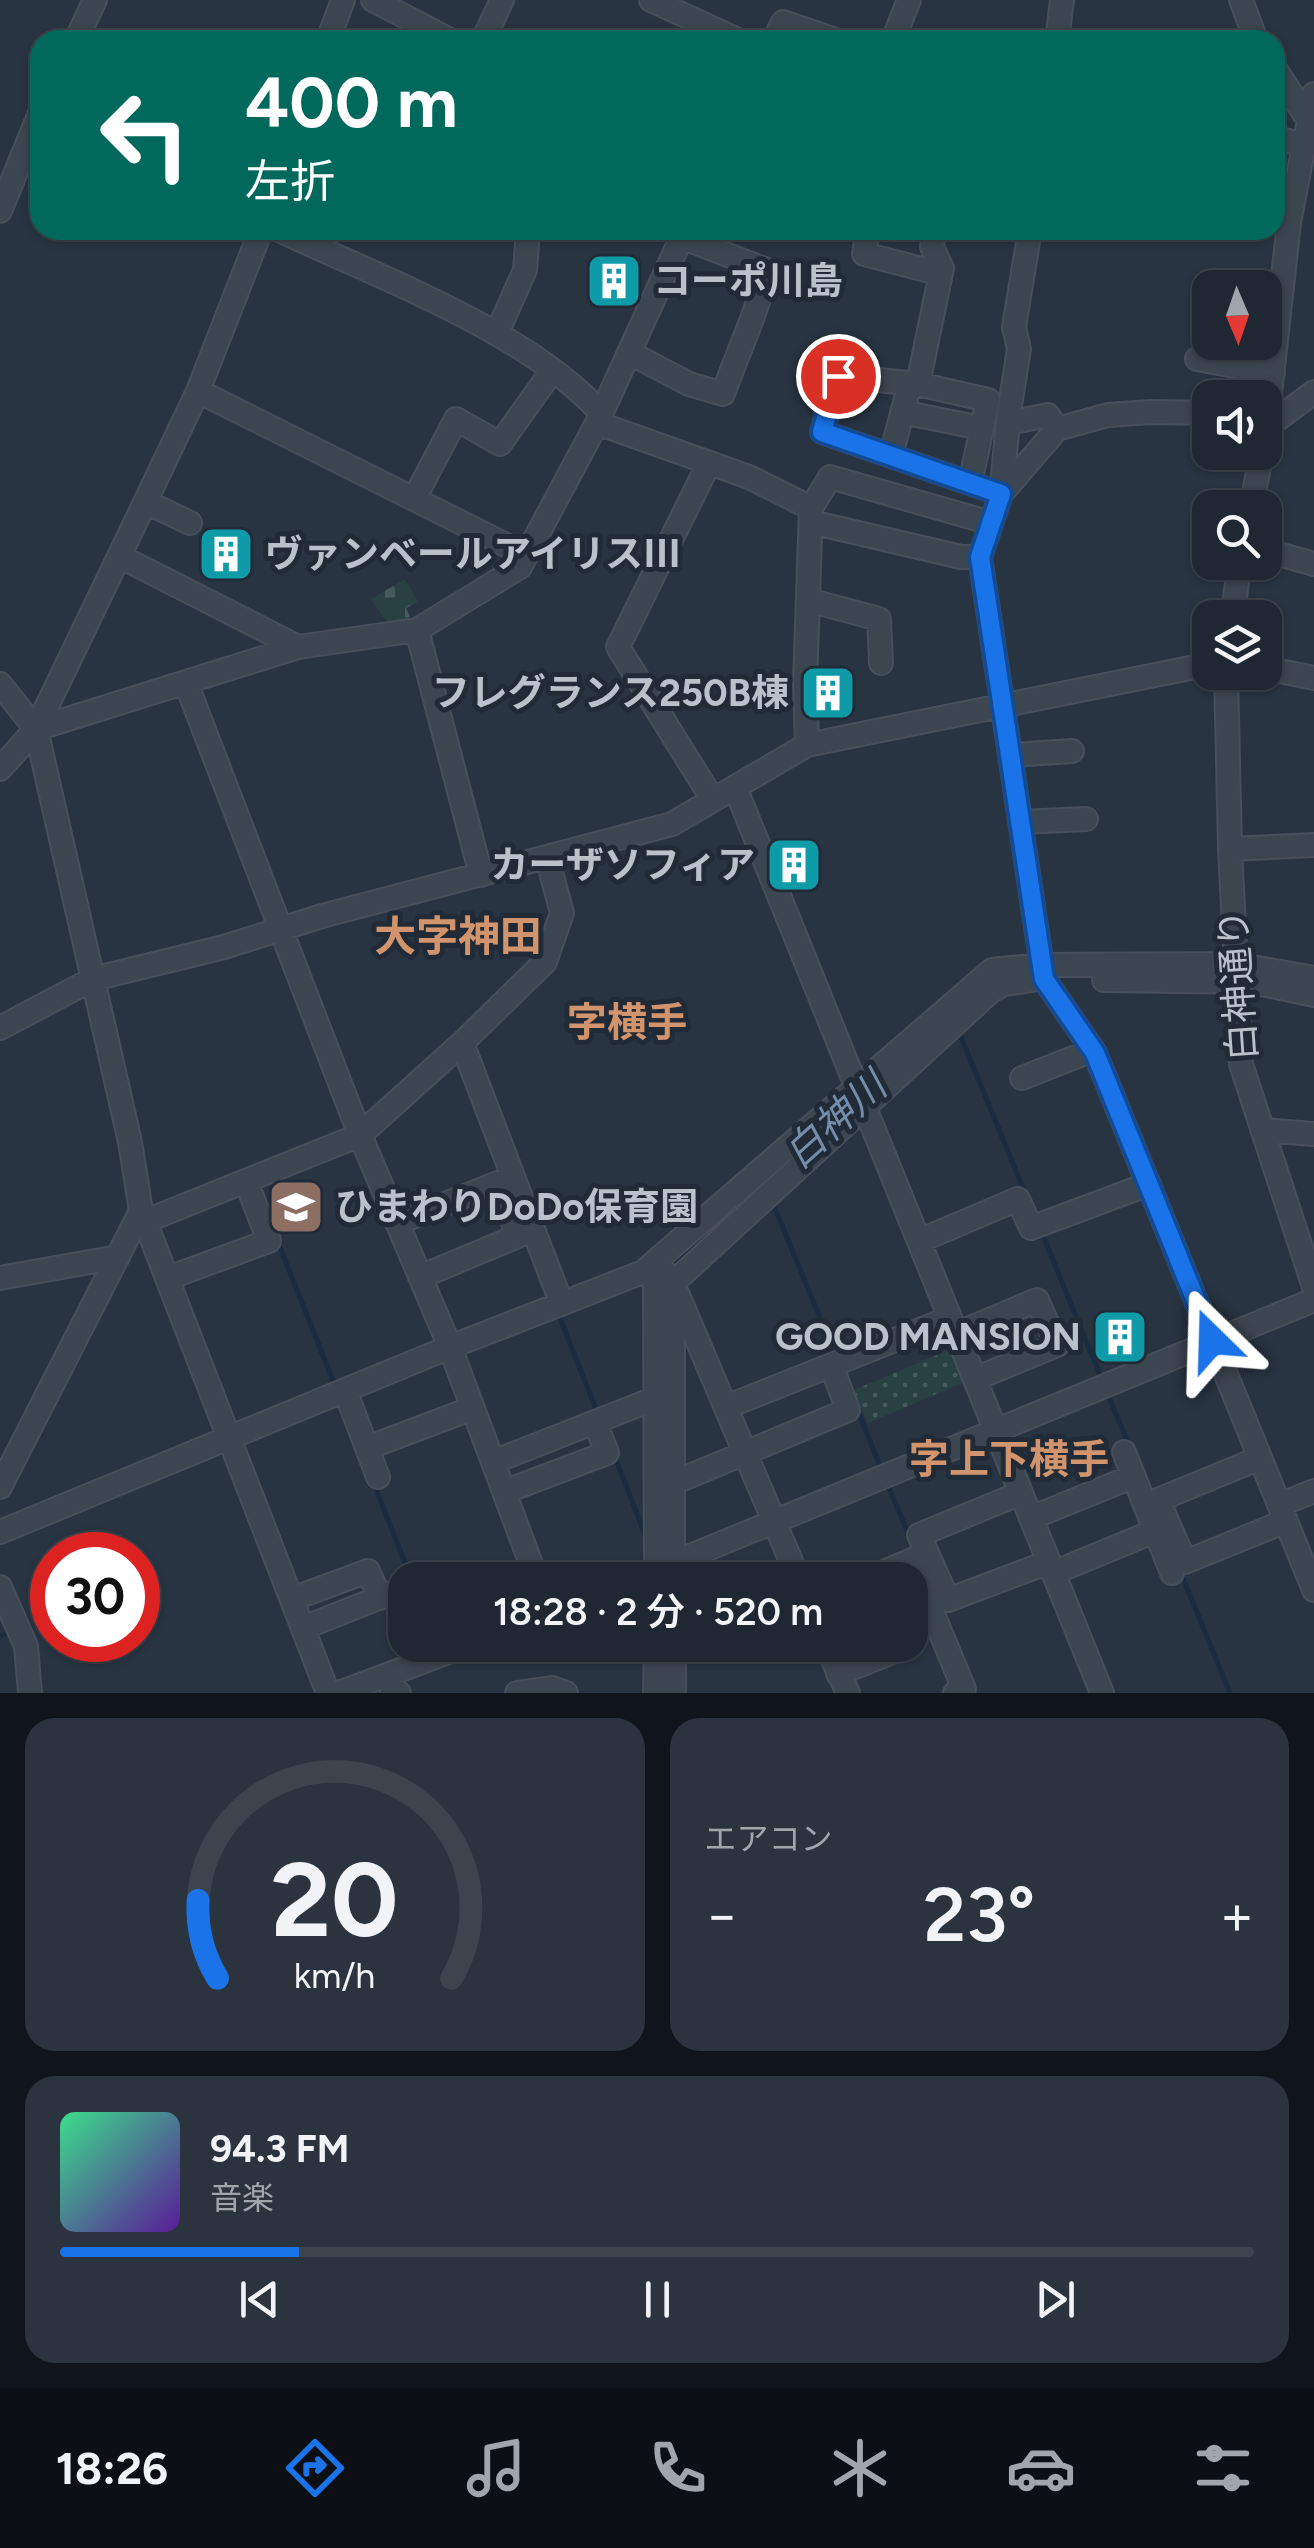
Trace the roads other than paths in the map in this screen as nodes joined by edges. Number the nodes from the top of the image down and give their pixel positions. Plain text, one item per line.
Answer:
1 (95, 0) edge
2 (342, 0) edge
3 (373, 0) edge
4 (502, 0) edge
5 (651, 0) edge
6 (909, 0) edge
7 (1062, 0) edge
8 (1241, 0) edge
9 (81, 30) edge
10 (332, 30) edge
11 (431, 30) edge
12 (487, 30) edge
13 (716, 30) edge
14 (779, 30) edge
15 (807, 30) edge
16 (897, 30) edge
17 (1059, 30) edge
18 (1252, 30) edge
19 (1285, 85) edge
20 (1314, 94) edge
21 (1308, 119) junction
22 (30, 138) edge
23 (1285, 140) edge
24 (1302, 144) junction
25 (0, 211) edge
26 (257, 240) edge
27 (300, 240) edge
28 (527, 240) edge
29 (680, 240) edge
30 (699, 240) edge
31 (866, 240) edge
32 (933, 240) edge
33 (1028, 240) edge
34 (941, 274) junction
35 (497, 333) junction
36 (630, 353) junction
37 (1207, 360) edge
38 (552, 371) junction
39 (1273, 373) junction
40 (1272, 380) edge
41 (918, 384) junction
42 (198, 392) junction
43 (1314, 392) edge
44 (902, 412) junction
45 (1010, 412) junction
46 (1192, 413) edge
47 (1282, 414) edge
48 (599, 418) junction
49 (981, 428) junction
50 (1057, 429) junction
51 (891, 454) junction
52 (709, 463) junction
53 (970, 482) junction
54 (1001, 494) junction
55 (414, 499) junction
56 (146, 502) junction
57 (811, 515) junction
58 (190, 522) dead end
59 (991, 523) junction
60 (526, 555) junction
61 (1282, 555) edge
62 (119, 556) junction
63 (980, 557) junction
64 (1314, 564) edge
65 (808, 600) junction
66 (417, 630) junction
67 (298, 647) junction
68 (881, 663) dead end
69 (1192, 668) edge
70 (1282, 671) edge
71 (1314, 678) edge
72 (186, 683) junction
73 (0, 684) edge
74 (1226, 690) edge
75 (1004, 706) junction
76 (36, 729) junction
77 (807, 745) junction
78 (1072, 751) dead end
79 (1012, 755) junction
80 (0, 769) edge
81 (735, 787) junction
82 (713, 800) junction
83 (1086, 819) dead end
84 (1021, 822) junction
85 (1314, 845) edge
86 (1230, 849) junction
87 (547, 858) junction
88 (481, 875) junction
89 (281, 929) junction
90 (1043, 972) junction
91 (1235, 973) junction
92 (92, 978) junction
93 (1314, 978) edge
94 (1314, 995) edge
95 (0, 1028) edge
96 (462, 1043) junction
97 (1093, 1050) junction
98 (1022, 1078) dead end
99 (861, 1098) junction
100 (1262, 1130) junction
101 (1314, 1134) edge
102 (360, 1135) junction
103 (246, 1181) junction
104 (1148, 1184) junction
105 (144, 1216) junction
106 (398, 1223) junction
107 (919, 1241) junction
108 (118, 1257) junction
109 (666, 1272) junction
110 (420, 1276) junction
111 (0, 1278) edge
112 (168, 1278) junction
113 (1314, 1287) edge
114 (1314, 1300) edge
115 (560, 1302) junction
116 (953, 1326) junction
117 (1212, 1340) junction
118 (450, 1346) junction
119 (831, 1365) junction
120 (974, 1379) junction
121 (346, 1390) junction
122 (656, 1398) junction
123 (726, 1406) junction
124 (473, 1408) junction
125 (595, 1422) junction
126 (995, 1429) junction
127 (231, 1438) junction
128 (367, 1448) junction
129 (1124, 1452) dead end
130 (746, 1453) junction
131 (1260, 1458) junction
132 (493, 1462) junction
133 (1134, 1476) junction
134 (378, 1477) dead end
135 (673, 1484) junction
136 (0, 1487) edge
137 (1314, 1490) edge
138 (504, 1492) junction
139 (1021, 1493) junction
140 (1282, 1513) junction
141 (1031, 1518) junction
142 (774, 1521) junction
143 (0, 1532) edge
144 (1164, 1540) junction
145 (919, 1558) junction
146 (530, 1562) edge
147 (667, 1562) edge
148 (669, 1562) edge
149 (692, 1562) edge
150 (791, 1562) edge
151 (909, 1562) edge
152 (1051, 1568) junction
153 (1172, 1573) dead end
154 (0, 1588) edge
155 (1314, 1590) edge
156 (388, 1595) edge
157 (380, 1598) junction
158 (292, 1599) junction
159 (303, 1628) junction
160 (940, 1633) junction
161 (928, 1638) edge
162 (422, 1662) edge
163 (656, 1662) edge
164 (674, 1662) edge
165 (881, 1662) edge
166 (843, 1684) edge
167 (30, 1693) edge
168 (328, 1693) edge
169 (339, 1693) edge
170 (517, 1693) edge
171 (566, 1693) edge
172 (656, 1693) edge
173 (674, 1693) edge
174 (956, 1693) edge
175 (1102, 1693) edge

1 - 9 street
2 - 10 street
3 - 11 street
4 - 12 street
5 - 13 street
6 - 16 street
7 - 17 street
8 - 18 street
14 - 15 street
19 - 21 street
20 - 21 street
21 - 24 street
22 - 25 street
23 - 24 street
24 - 39 street
26 - 42 street
27 - 35 street
28 - 35 street
29 - 36 street
30 - 36 street
31 - 34 street
32 - 34 street
33 - 45 street
34 - 41 street
35 - 38 street
36 - 48 street
37 - 39 street
38 - 48 street
38 - 55 street
39 - 40 street
41 - 44 street
41 - 49 street
41 - 51 street
42 - 55 street
42 - 56 street
43 - 47 street
44 - 49 street
44 - 51 street
45 - 50 street
45 - 54 street
46 - 50 street
48 - 52 street
48 - 60 street
49 - 53 street
50 - 54 street
51 - 53 street
52 - 57 street
52 - 82 street
53 - 54 street
54 - 59 street
55 - 60 street
56 - 58 street
56 - 62 street
57 - 59 street
57 - 63 street
57 - 65 street
59 - 63 street
60 - 66 street
61 - 64 street
62 - 67 street
62 - 76 street
63 - 75 street
65 - 68 street
65 - 77 street
66 - 67 street
66 - 88 street
67 - 72 street
69 - 75 street
70 - 71 street
72 - 76 street
72 - 89 street
73 - 76 street
74 - 86 street, 白神通り
75 - 77 street
75 - 79 street
76 - 80 street
76 - 92 street
77 - 81 street
78 - 79 street
79 - 84 street
81 - 82 street
81 - 99 street
82 - 87 street
83 - 84 street
84 - 90 street
85 - 86 street
86 - 91 street, 白神通り
87 - 88 street
87 - 96 street
88 - 89 street
89 - 92 street
89 - 102 street
90 - 91 street
90 - 97 street
90 - 99 street
91 - 93 street
91 - 94 street
91 - 100 street, 白神通り
92 - 95 street
92 - 105 street
96 - 102 street
96 - 115 street
97 - 98 street
97 - 104 street
99 - 107 street
99 - 109 street
100 - 101 street
100 - 113 street, 白神通り
102 - 103 street
102 - 106 street
103 - 105 street
103 - 112 street
104 - 107 street
104 - 117 street
105 - 108 street
105 - 112 street
106 - 110 street
106 - 110 street
107 - 116 street
108 - 111 street
108 - 136 street
109 - 115 street
109 - 122 street
109 - 123 street
109 - 135 street
110 - 118 street
112 - 127 street
114 - 117 street
115 - 118 street
116 - 119 street
116 - 120 street
116 - 120 street
117 - 126 street
117 - 131 street
118 - 121 street
118 - 124 street
119 - 123 street
119 - 130 street
120 - 126 street
121 - 127 street
121 - 128 street
122 - 125 street
122 - 147 street
123 - 130 street
124 - 128 street
124 - 132 street
125 - 132 street
125 - 138 street
126 - 139 street
126 - 142 street
127 - 143 street
127 - 158 street
128 - 134 street
129 - 133 street
130 - 135 street
130 - 142 street
131 - 140 street
131 - 144 street
132 - 138 street
133 - 141 street
133 - 144 street
135 - 148 street
137 - 140 street
138 - 146 street
139 - 141 street
139 - 145 street
140 - 144 street
140 - 155 street
141 - 152 street
142 - 149 street
142 - 150 street
144 - 152 street
144 - 153 street
145 - 151 street
145 - 152 street
145 - 160 street
152 - 175 street
154 - 167 street
156 - 157 street
157 - 158 street
157 - 159 street
158 - 159 street
159 - 168 street
160 - 161 street
160 - 174 street
162 - 169 street
163 - 172 street
164 - 173 street
165 - 166 street
170 - 171 street

